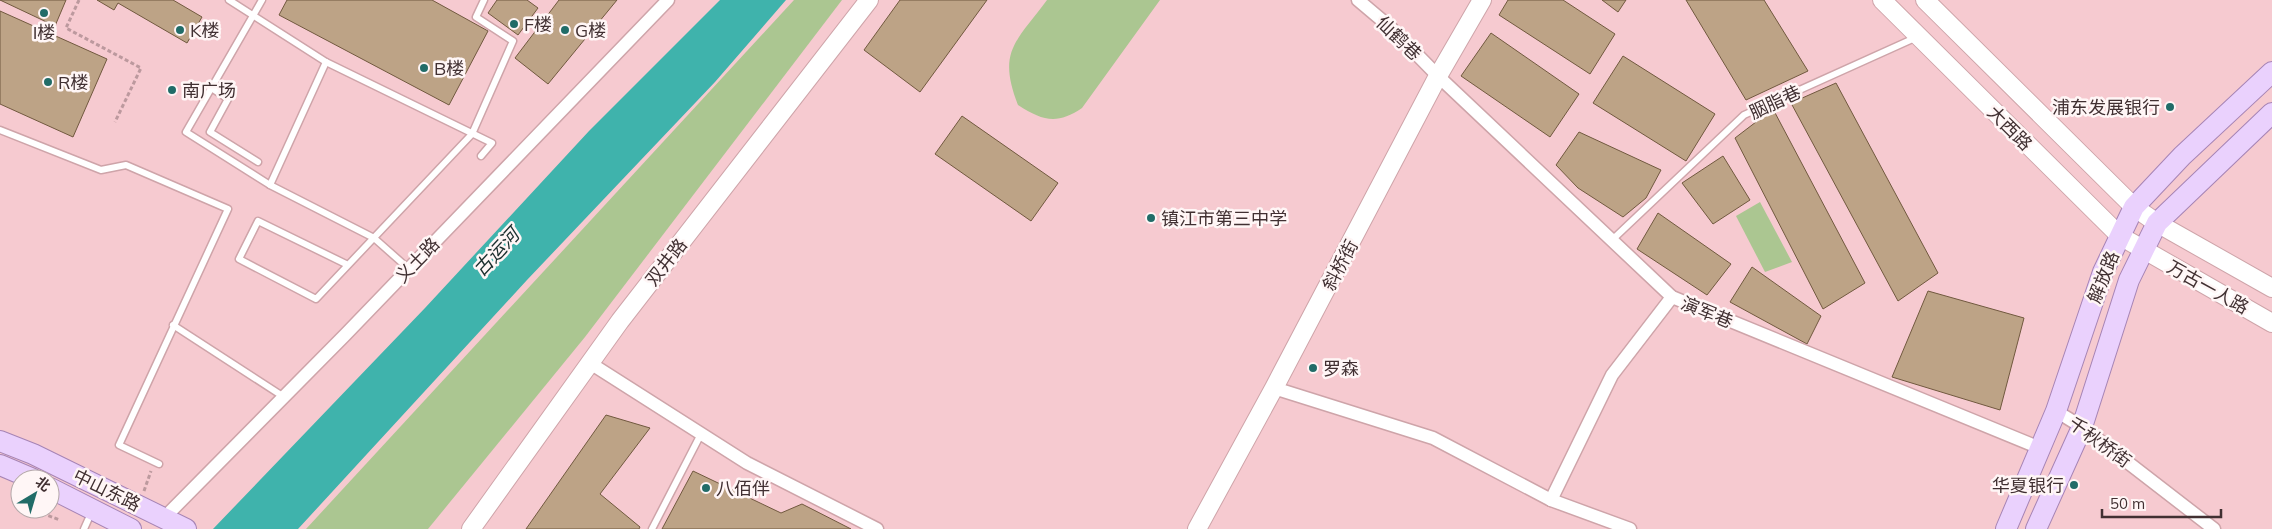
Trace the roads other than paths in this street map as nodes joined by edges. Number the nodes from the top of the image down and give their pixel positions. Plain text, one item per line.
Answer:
1 (229, 0) edge
2 (262, 0) edge
3 (484, 0) edge
4 (668, 0) edge
5 (869, 0) edge
6 (1358, 0) edge
7 (1482, 0) edge
8 (1882, 0) edge
9 (1925, 0) edge
10 (253, 15) junction
11 (1919, 36) junction
12 (326, 62) junction
13 (2272, 72) edge
14 (1438, 76) junction
15 (210, 88) junction
16 (2272, 113) edge
17 (0, 130) edge
18 (472, 134) junction
19 (481, 156) dead end
20 (258, 162) dead end
21 (270, 185) junction
22 (2134, 207) junction
23 (2157, 223) junction
24 (2120, 236) junction
25 (374, 238) junction
26 (1610, 242) junction
27 (2144, 250) junction
28 (348, 265) junction
29 (409, 269) junction
30 (2272, 288) edge
31 (1672, 298) junction
32 (2272, 323) edge
33 (173, 324) junction
34 (590, 363) junction
35 (1274, 388) junction
36 (284, 397) junction
37 (2056, 411) junction
38 (2082, 427) junction
39 (700, 434) junction
40 (0, 441) edge
41 (2040, 448) junction
42 (159, 464) dead end
43 (60, 493) edge
44 (1551, 500) junction
45 (92, 510) junction
46 (164, 518) junction
47 (84, 529) edge
48 (132, 529) edge
49 (186, 529) edge
50 (470, 529) edge
51 (652, 529) edge
52 (877, 529) edge
53 (1197, 529) edge
54 (1630, 529) edge
55 (2006, 529) edge
56 (2036, 529) edge
57 (2214, 529) edge

1 - 10 lane
2 - 10 lane
3 - 18 lane
4 - 29 street, 义土路
5 - 34 street, 双井路
6 - 14 street, 仙鹤巷
7 - 14 street, 斜桥街
8 - 11 street, 大西路
9 - 22 street, 大西路
10 - 12 lane
10 - 15 lane
11 - 24 street, 大西路
11 - 26 lane, 胭脂巷
12 - 18 lane
12 - 21 lane
13 - 22 main road, 解放路
14 - 26 street, 演军巷
14 - 35 street, 斜桥街
15 - 20 lane
15 - 21 lane
16 - 23 main road, 解放路
17 - 33 lane
18 - 19 lane
18 - 25 lane
21 - 25 lane
22 - 23 street, 大西路
22 - 24 main road, 解放路
23 - 27 main road, 解放路
23 - 30 street, 万古一人路
24 - 27 street, 大西路
24 - 37 main road, 解放路
25 - 28 lane
25 - 29 lane
26 - 31 street, 演军巷
27 - 32 street, 万古一人路
27 - 38 main road, 解放路
28 - 28 lane
29 - 36 street, 义土路
31 - 41 street, 演军巷
31 - 44 street
33 - 36 lane
33 - 42 lane
34 - 39 street
34 - 50 street, 双井路
35 - 44 street
35 - 53 street, 斜桥街
36 - 46 street, 义土路
37 - 38 street, 千秋桥街
37 - 41 main road, 解放路
38 - 56 main road, 解放路
38 - 57 street, 千秋桥街
39 - 51 lane
39 - 52 street
40 - 46 main road, 中山东路
41 - 55 main road, 解放路
43 - 45 main road, 中山东路
44 - 54 street
45 - 47 lane
45 - 48 main road, 中山东路
46 - 49 main road, 中山东路

